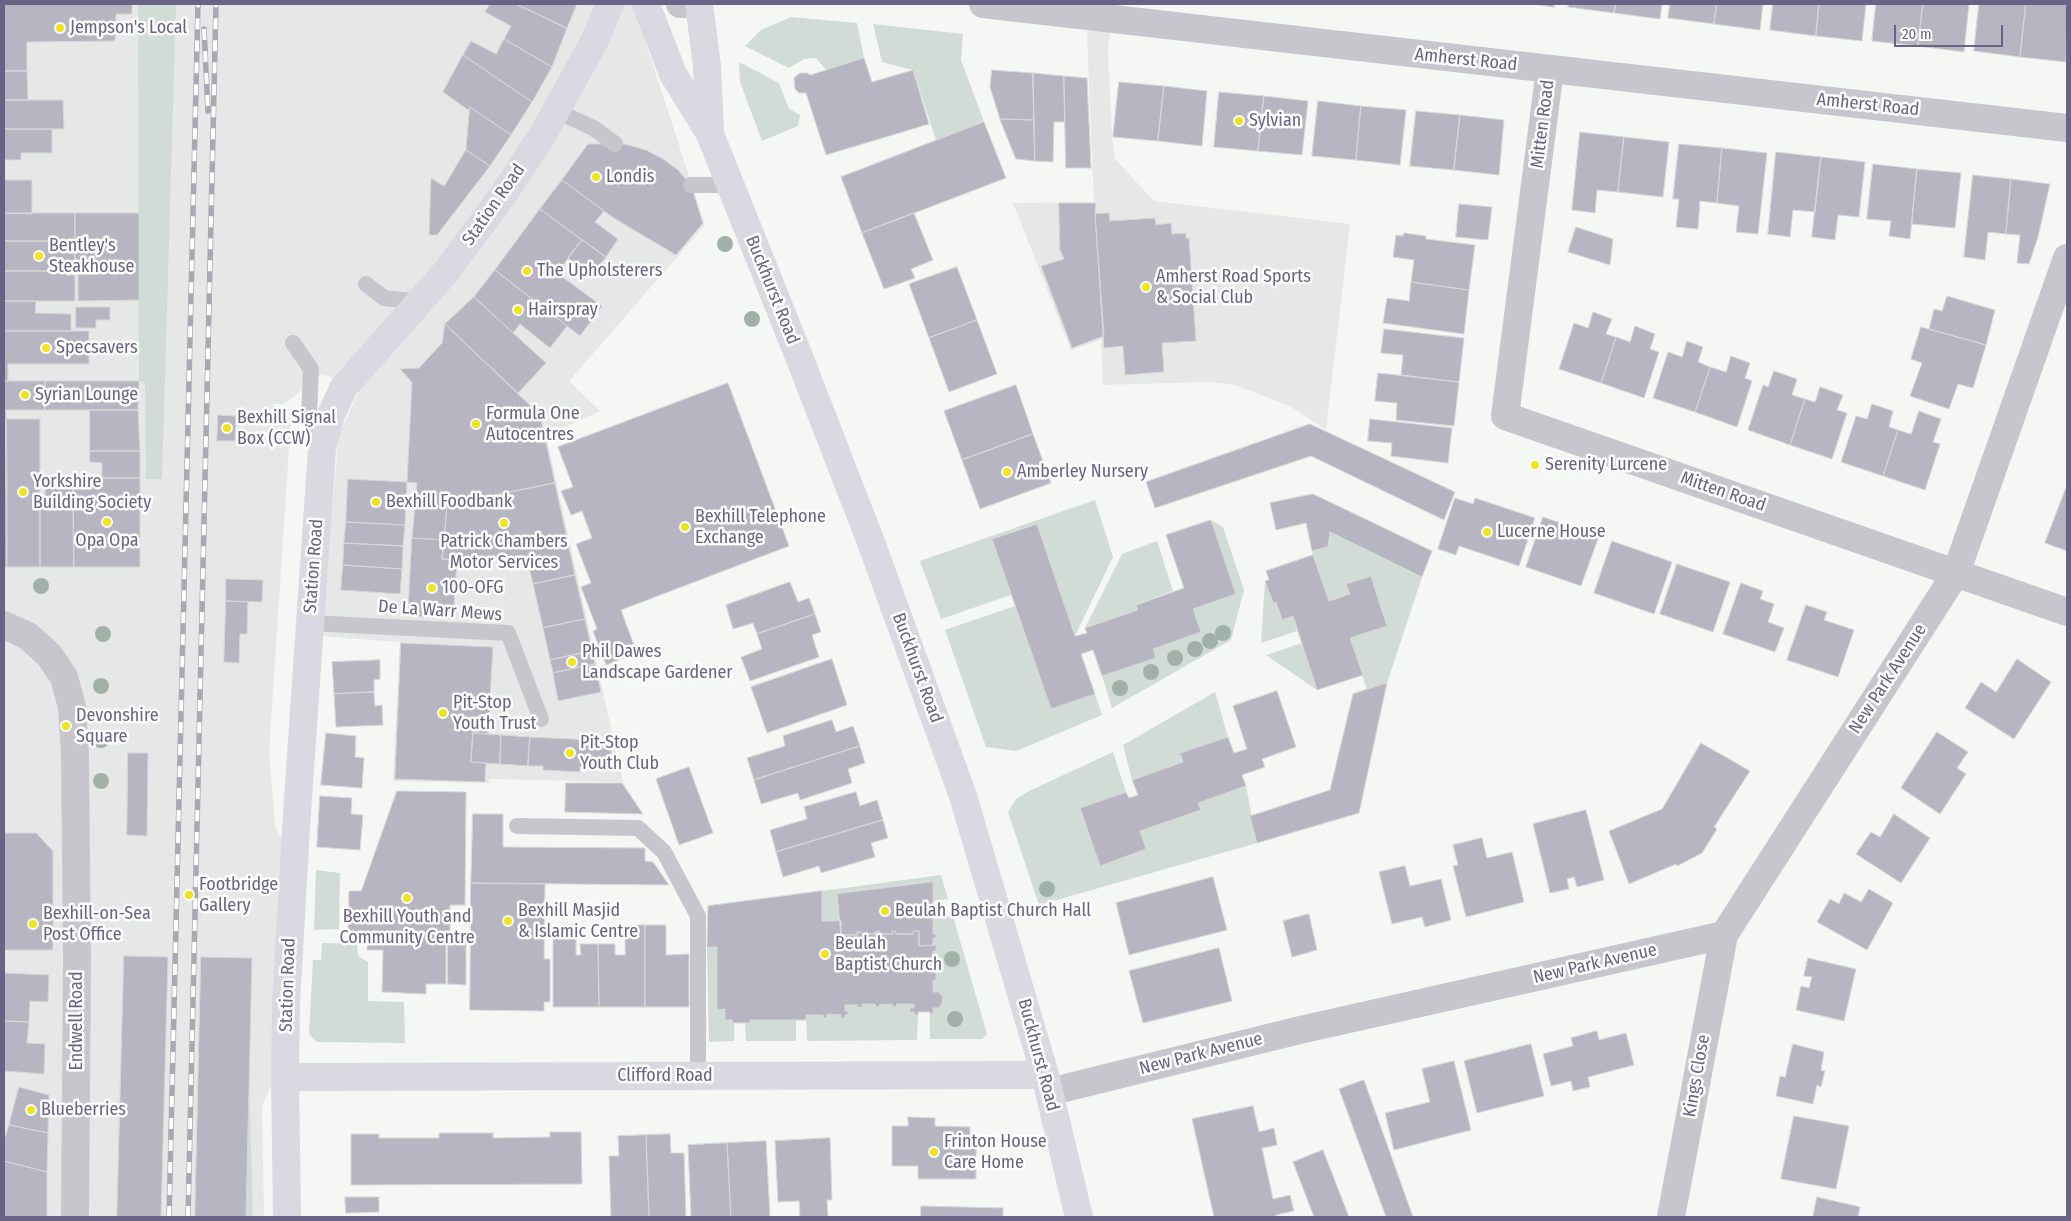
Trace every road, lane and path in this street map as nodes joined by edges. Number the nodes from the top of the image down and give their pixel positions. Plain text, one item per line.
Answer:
1 (610, 4) edge
2 (646, 4) edge
3 (680, 4) edge
4 (684, 4) edge
5 (699, 4) edge
6 (983, 4) edge
7 (1550, 69) junction
8 (555, 110) junction
9 (2067, 128) edge
10 (710, 134) junction
11 (615, 144) dead end
12 (690, 185) dead end
13 (729, 185) junction
14 (2067, 258) edge
15 (366, 284) dead end
16 (421, 302) junction
17 (294, 343) dead end
18 (322, 449) junction
19 (1956, 573) junction
20 (2067, 612) edge
21 (310, 623) junction
22 (4, 625) edge
23 (541, 718) dead end
24 (517, 826) dead end
25 (1724, 935) junction
26 (698, 1076) junction
27 (284, 1077) junction
28 (1047, 1084) junction
29 (75, 1217) edge
30 (287, 1217) edge
31 (1079, 1217) edge
32 (1671, 1217) edge

1 - 8 street, Station Road
2 - 10 street, Buckhurst Road
3 - 4 street
5 - 10 street, Buckhurst Road
6 - 7 street, Amherst Road
7 - 9 street, Amherst Road
7 - 19 street, Mitten Road
8 - 11 lane
8 - 16 street, Station Road
10 - 13 street, Buckhurst Road
12 - 13 lane
13 - 28 street, Buckhurst Road
14 - 19 street
15 - 16 lane
16 - 18 street, Station Road
17 - 18 lane
18 - 21 street, Station Road
19 - 20 street
19 - 25 street, New Park Avenue
21 - 23 lane, De La Warr Mews
21 - 27 street, Station Road
22 - 29 street, Endwell Road
24 - 26 lane
25 - 28 street, New Park Avenue
25 - 32 street, Kings Close
26 - 27 street, Clifford Road
26 - 28 street, Clifford Road
27 - 30 street, Station Road
28 - 31 street, Buckhurst Road

